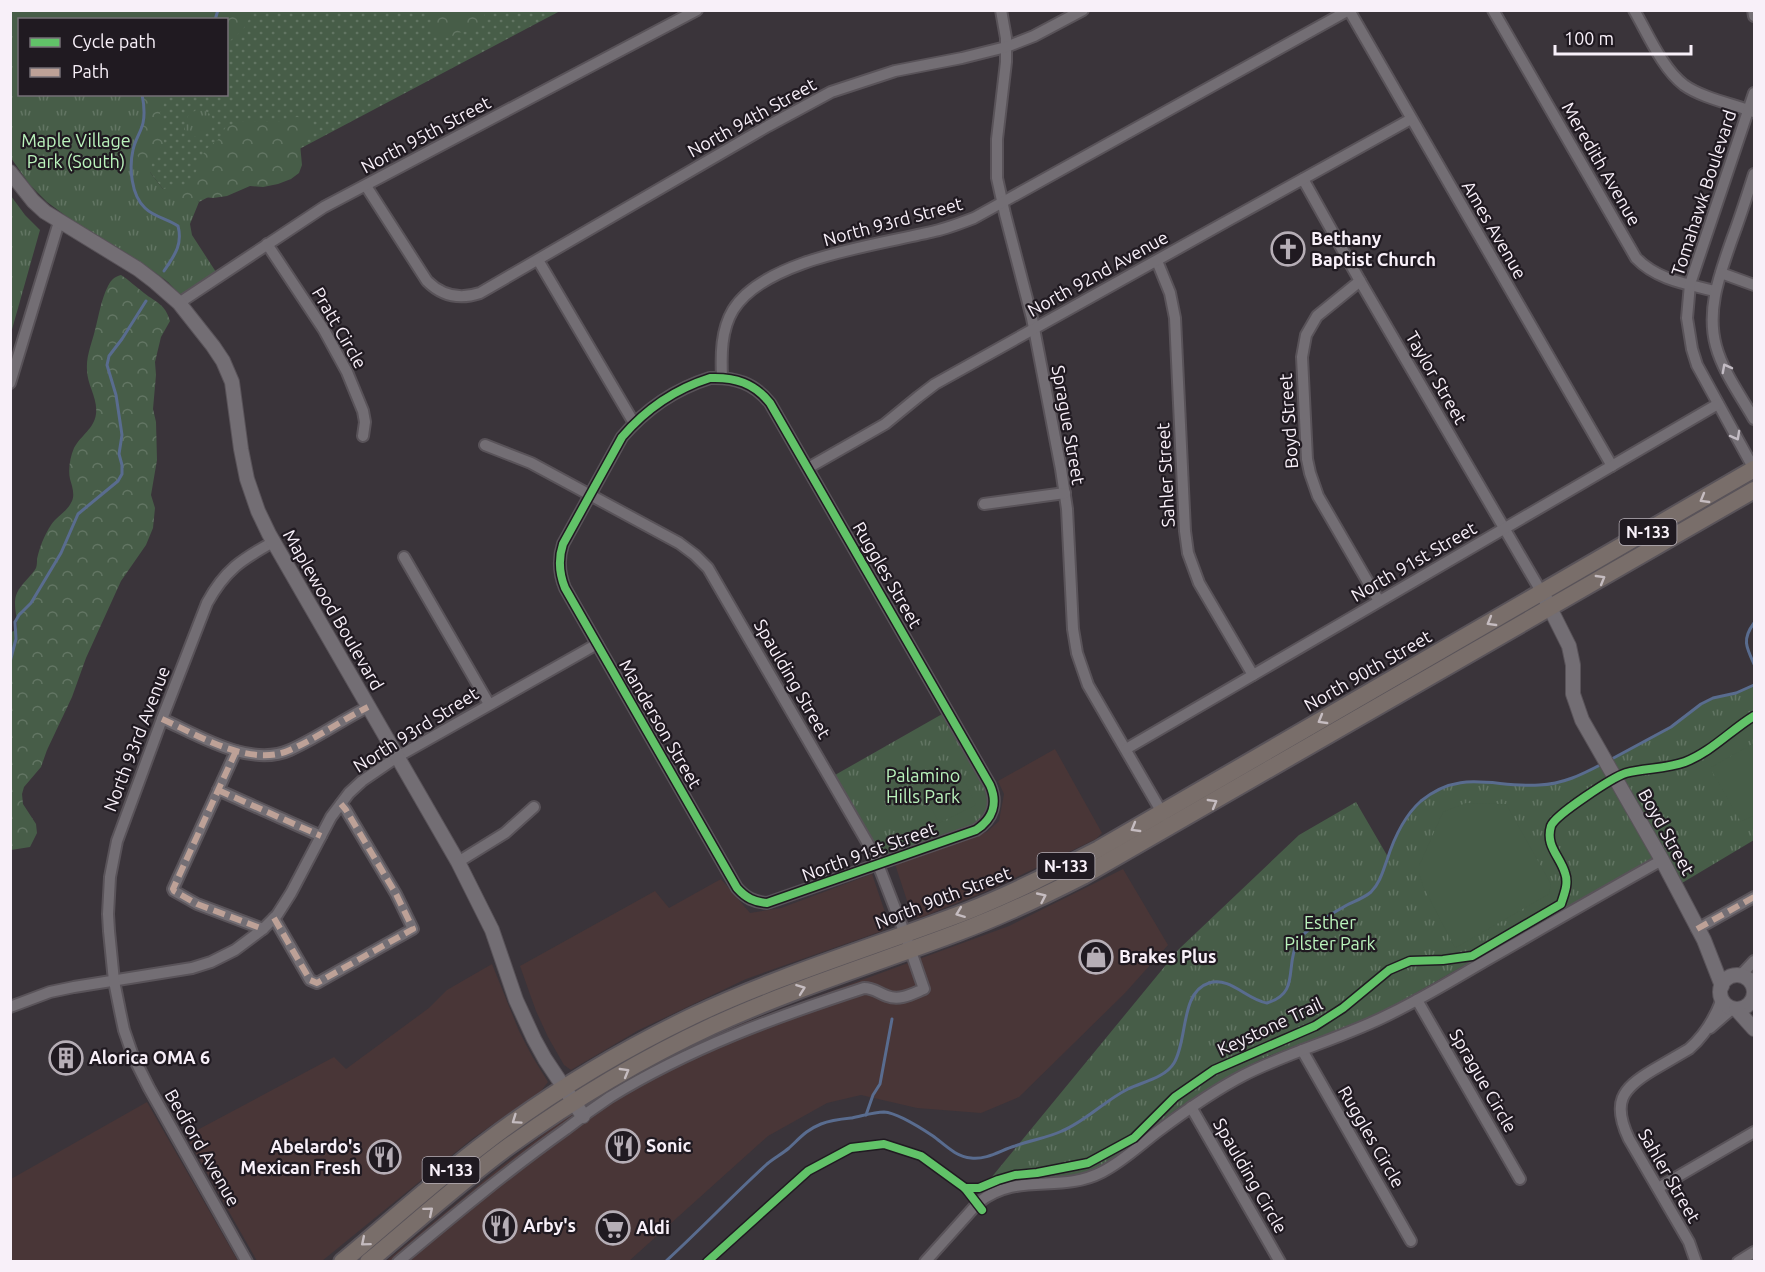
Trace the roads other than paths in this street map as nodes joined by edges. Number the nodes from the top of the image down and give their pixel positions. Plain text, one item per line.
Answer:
1 (697, 10) edge
2 (1001, 10) edge
3 (1083, 10) edge
4 (1349, 10) edge
5 (1493, 10) edge
6 (1634, 10) edge
7 (1753, 10) edge
8 (1755, 16) edge
9 (1006, 47) junction
10 (1755, 93) edge
11 (1752, 111) edge
12 (1411, 119) junction
13 (10, 172) edge
14 (1755, 174) edge
15 (1303, 179) junction
16 (366, 186) junction
17 (1003, 203) junction
18 (58, 222) junction
19 (267, 244) junction
20 (538, 260) junction
21 (1157, 261) junction
22 (1721, 273) junction
23 (1360, 281) junction
24 (1690, 285) junction
25 (1755, 285) edge
26 (1715, 291) junction
27 (179, 303) junction
28 (1034, 329) junction
29 (722, 377) junction
30 (10, 383) edge
31 (1718, 404) junction
32 (1755, 419) edge
33 (634, 423) junction
34 (363, 436) dead end
35 (485, 445) dead end
36 (1612, 466) junction
37 (808, 468) junction
38 (1755, 469) edge
39 (1755, 490) edge
40 (1065, 493) junction
41 (590, 494) junction
42 (984, 504) dead end
43 (1504, 530) junction
44 (273, 542) junction
45 (404, 557) dead end
46 (1378, 601) junction
47 (1546, 601) junction
48 (597, 644) junction
49 (1252, 675) junction
50 (489, 704) junction
51 (368, 707) junction
52 (162, 719) junction
53 (1126, 749) junction
54 (236, 751) junction
55 (397, 757) junction
56 (218, 790) junction
57 (341, 804) junction
58 (534, 807) dead end
59 (1162, 812) junction
60 (992, 813) joint
61 (1170, 827) junction
62 (321, 836) junction
63 (1662, 860) junction
64 (458, 862) junction
65 (879, 865) junction
66 (1755, 897) edge
67 (750, 899) joint
68 (274, 918) junction
69 (263, 929) junction
70 (1701, 935) junction
71 (908, 942) junction
72 (1755, 961) edge
73 (1737, 976) junction
74 (114, 981) junction
75 (1753, 982) edge
76 (1722, 993) junction
77 (1417, 1000) junction
78 (1751, 1001) junction
79 (10, 1007) edge
80 (1735, 1009) junction
81 (1755, 1015) edge
82 (1755, 1029) edge
83 (1701, 1036) junction
84 (1302, 1050) junction
85 (565, 1088) junction
86 (1191, 1107) junction
87 (579, 1109) junction
88 (1755, 1132) edge
89 (1520, 1179) dead end
90 (1658, 1188) junction
91 (1411, 1240) dead end
92 (1755, 1252) edge
93 (930, 1260) edge
94 (247, 1262) edge
95 (342, 1262) edge
96 (368, 1262) edge
97 (398, 1262) edge
98 (1280, 1262) edge
99 (1696, 1262) edge
100 (1738, 1262) edge

1 - 16 street, North 95th Street
2 - 9 street, Sprague Street
3 - 9 street, North 94th Street
4 - 12 street, Ames Avenue
4 - 17 street, North 93rd Street
5 - 24 street, Meredith Avenue
6 - 11 street
7 - 8 street
9 - 17 street, Sprague Street
9 - 20 street, North 94th Street
10 - 11 street, Tomahawk Boulevard
11 - 24 street, Tomahawk Boulevard
12 - 15 street, North 92nd Avenue
12 - 36 street, Ames Avenue
13 - 18 street, Maplewood Boulevard
14 - 22 street
15 - 21 street, North 92nd Avenue
15 - 23 street, Taylor Street
16 - 19 street, North 95th Street
16 - 20 street, North 94th Street
17 - 28 street, Sprague Street
17 - 29 street, North 93rd Street
18 - 27 street, Maplewood Boulevard
18 - 30 street
19 - 27 street, North 95th Street
19 - 34 street, Pratt Circle
20 - 33 street
21 - 28 street, North 92nd Avenue
21 - 49 street, Sahler Street
22 - 25 street
22 - 26 street
23 - 43 street, Taylor Street
23 - 46 street, Boyd Street
24 - 26 street, Meredith Avenue
24 - 31 street, Tomahawk Boulevard
32 -> 26 street
27 - 44 street, Maplewood Boulevard
28 - 37 street, North 92nd Avenue
28 - 40 street, Sprague Street
29 - 33 street
29 - 37 street, Ruggles Street
31 - 36 street, North 91st Street
31 -> 38 street, Tomahawk Boulevard
33 - 41 street
35 - 41 street, Spaulding Street
36 - 43 street, North 91st Street
37 - 60 street, Ruggles Street
38 -> 47 main road, North 90th Street / N-133
47 -> 39 main road, North 90th Street / N-133
40 - 42 street
40 - 53 street, Sprague Street
41 - 48 street, Manderson Street
41 - 65 street, Spaulding Street
43 - 46 street, North 91st Street
43 - 47 street, Taylor Street
44 - 51 street, Maplewood Boulevard
44 - 52 street, North 93rd Avenue
45 - 50 street
46 - 49 street, North 91st Street
47 -> 59 main road, North 90th Street / N-133
61 -> 47 main road, North 90th Street / N-133
47 - 63 street, Boyd Street
48 - 50 street, North 93rd Street
48 - 67 street, Manderson Street
49 - 53 street, North 91st Street
50 - 55 street, North 93rd Street
51 - 54 street
51 - 55 street, Maplewood Boulevard
52 - 54 street
52 - 74 street, North 93rd Avenue
53 - 59 street, Sprague Street
54 - 56 street
55 - 57 street, North 93rd Street
55 - 64 street, Maplewood Boulevard
56 - 62 street
56 - 69 street
57 - 62 street, North 93rd Street
57 - 68 street
58 - 64 street
59 - 61 street, Sprague Street
59 -> 71 main road, North 90th Street / N-133
60 - 65 street, North 91st Street
71 -> 61 main road, North 90th Street / N-133
62 - 68 street, North 93rd Street
63 - 70 street, Boyd Street
63 - 77 street
64 - 85 street, Maplewood Boulevard
65 - 67 street, North 91st Street
65 - 71 street, Spaulding Street
66 - 70 street
68 - 69 street, North 93rd Street
69 - 74 street, North 93rd Street
70 - 73 street, Boyd Street
70 - 76 street, Boyd Street
71 - 85 main road, North 90th Street / N-133
87 -> 71 main road, North 90th Street / N-133
71 - 87 street, Spaulding Street
72 - 73 street
73 - 75 street, Boyd Street
73 - 76 street
74 - 79 street, North 93rd Street
74 - 94 street, Bedford Avenue
75 - 78 street, Boyd Street
76 - 80 street
76 - 83 street
77 - 84 street
77 - 89 street, Sprague Circle
78 - 80 street
78 - 81 street, Boyd Street
80 - 82 street
80 - 83 street
83 - 90 street, Sahler Street
84 - 86 street
84 - 91 street, Ruggles Circle
85 - 87 street, Maplewood Boulevard
85 -> 95 main road, North 90th Street / N-133
86 - 93 street
86 - 98 street, Spaulding Circle
96 -> 87 main road, North 90th Street / N-133
87 - 97 street
88 - 90 street
90 - 99 street, Sahler Street
92 - 100 street

